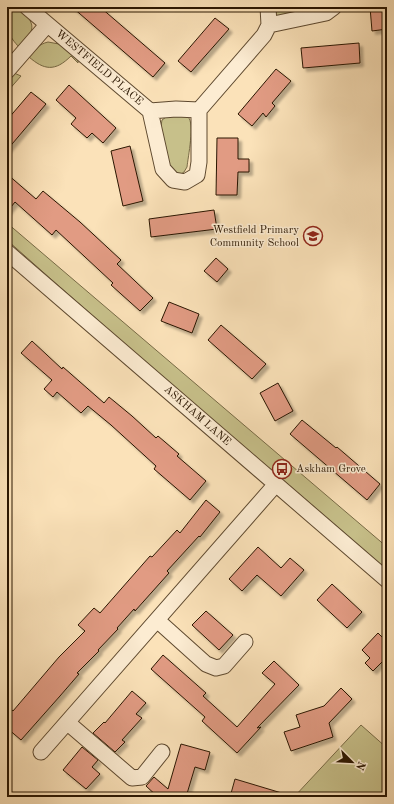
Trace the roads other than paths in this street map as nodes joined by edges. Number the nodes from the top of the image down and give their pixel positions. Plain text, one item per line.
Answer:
1 (27, 7) edge
2 (268, 7) edge
3 (334, 7) edge
4 (47, 25) junction
5 (269, 25) junction
6 (7, 71) edge
7 (199, 110) junction
8 (150, 111) junction
9 (7, 252) edge
10 (276, 484) junction
11 (387, 580) edge
12 (157, 620) junction
13 (245, 642) dead end
14 (68, 722) junction
15 (41, 752) dead end
16 (162, 752) dead end

1 - 4 street, WESTFIELD PLACE
2 - 5 street
3 - 5 street
4 - 6 street, WESTFIELD PLACE
4 - 8 street, WESTFIELD PLACE
5 - 7 street
7 - 8 street, WESTFIELD PLACE
7 - 8 street, WESTFIELD PLACE
9 - 10 street, ASKHAM LANE
10 - 11 street, ASKHAM LANE
10 - 12 street
12 - 13 street
12 - 14 street
14 - 15 street
14 - 16 street

